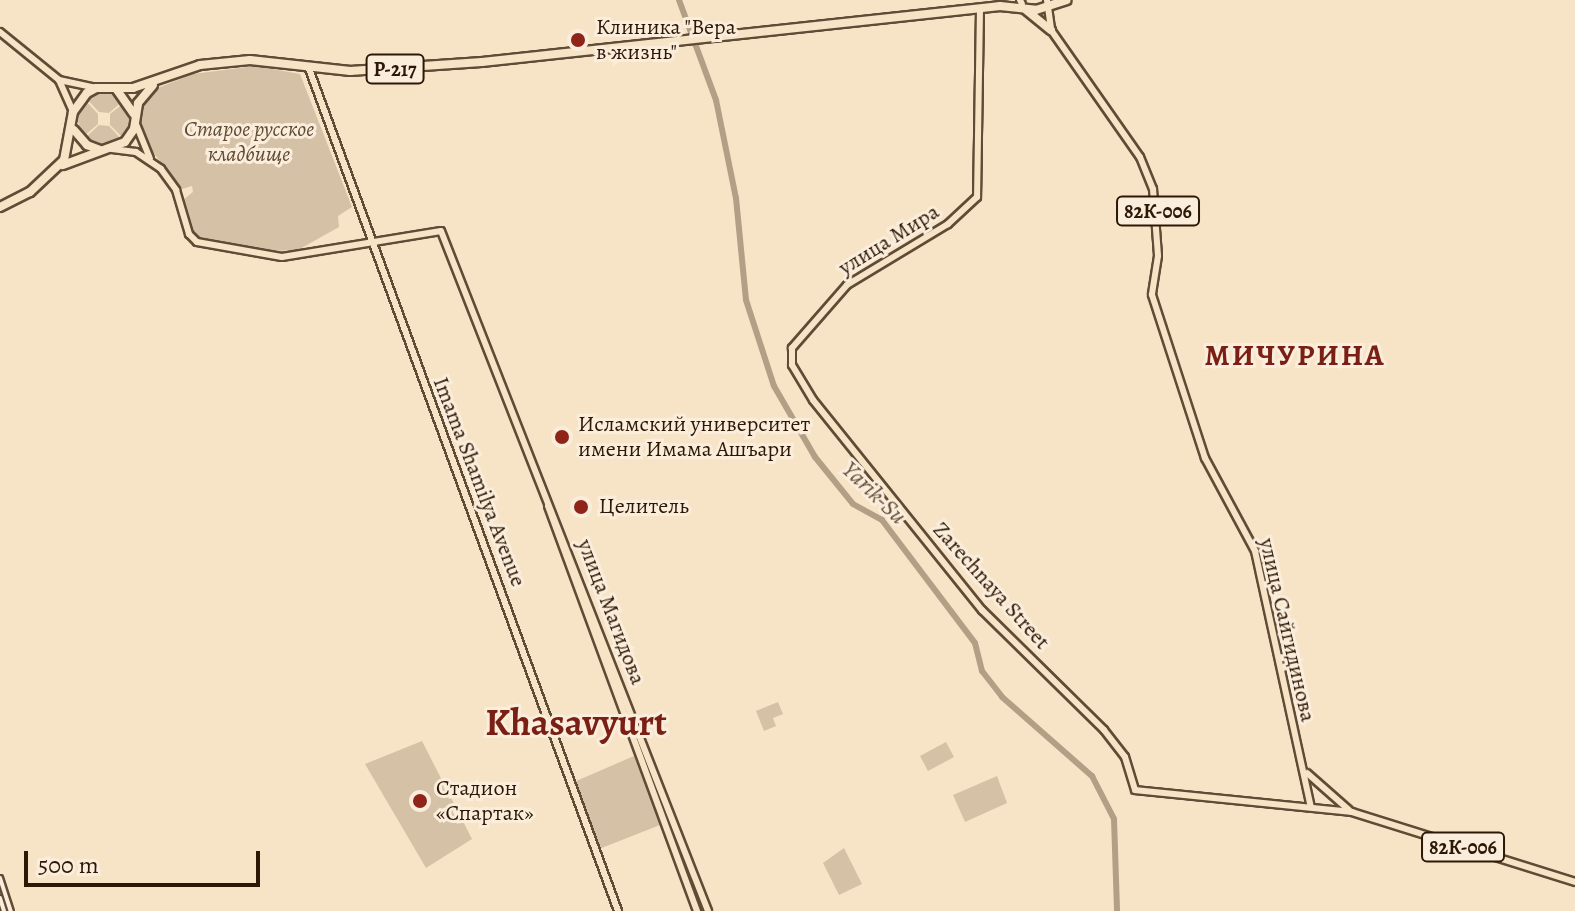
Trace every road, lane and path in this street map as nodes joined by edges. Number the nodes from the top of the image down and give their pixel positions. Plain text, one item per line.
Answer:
1 (1066, 0) edge
2 (1021, 3) edge
3 (1047, 3) edge
4 (1000, 6) junction
5 (980, 9) junction
6 (1051, 30) junction
7 (0, 32) edge
8 (308, 66) junction
9 (59, 80) junction
10 (157, 82) junction
11 (96, 88) junction
12 (116, 89) junction
13 (73, 112) junction
14 (135, 118) junction
15 (74, 129) junction
16 (112, 149) junction
17 (101, 150) junction
18 (150, 158) junction
19 (55, 170) junction
20 (0, 207) edge
21 (373, 245) junction
22 (792, 365) joint
23 (548, 506) junction
24 (1305, 771) junction
25 (1311, 807) junction
26 (1352, 812) junction
27 (0, 878) edge
28 (1575, 882) edge
29 (0, 898) edge
30 (4, 911) edge
31 (11, 911) edge
32 (618, 911) edge
33 (697, 911) edge
34 (708, 911) edge

1 - 3 highway, Р-217
2 - 3 highway, Р-217
2 - 4 highway, Р-217
2 - 4 highway, Р-217
2 - 6 highway
3 - 6 main road, 82К-006
4 - 5 highway, Р-217
5 - 8 highway, Р-217
5 - 22 main road, улица Мира
6 - 24 main road, улица Сайгидинова / 82К-006
7 - 9 main road
8 - 10 highway, Р-217
8 - 21 main road, Imama Shamilya Avenue
9 - 11 main road, Р-217
9 - 13 main road
10 - 12 highway, Р-217
10 - 14 highway
11 - 12 highway, Р-217
11 - 13 highway
12 - 14 highway
13 - 15 highway
14 - 16 highway
14 - 18 main road
15 - 17 highway
15 - 19 highway
16 - 17 highway
16 - 18 main road
17 - 19 highway
18 - 21 main road
19 - 20 highway
21 - 23 main road, улица Магидова
21 - 32 main road, Imama Shamilya Avenue
22 - 25 main road, Zarechnaya Street
23 - 33 main road, улица Магидова
23 - 34 main road, улица Магидова
24 - 25 main road, улица Сайгидинова
24 - 26 main road, 82К-006
25 - 26 main road
26 - 28 main road, 82К-006
27 - 31 street
29 - 30 street

